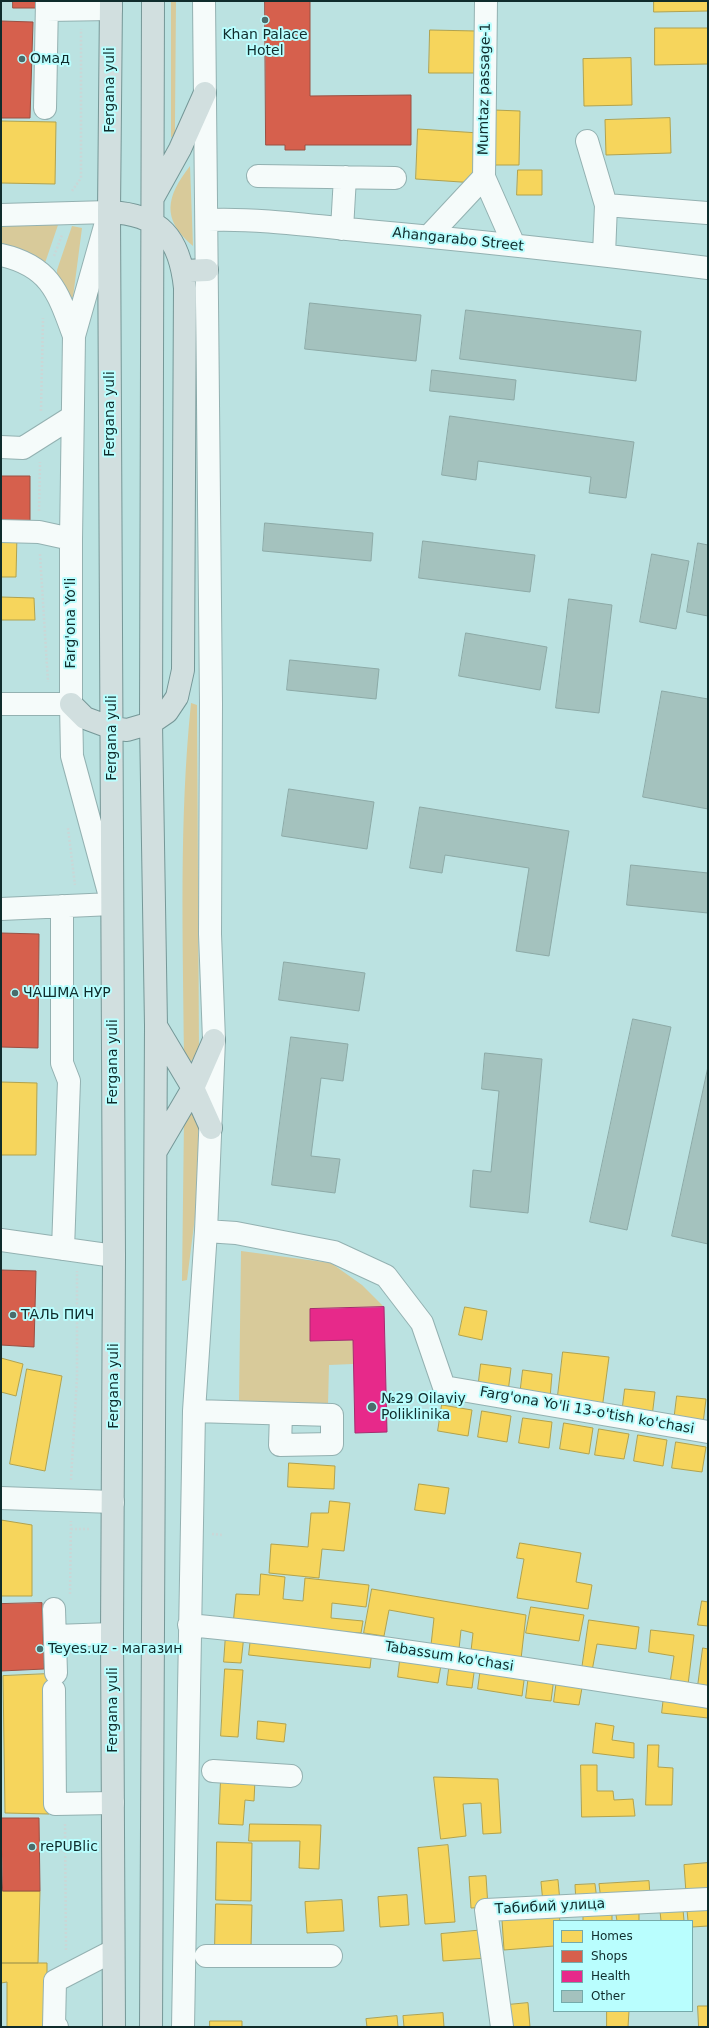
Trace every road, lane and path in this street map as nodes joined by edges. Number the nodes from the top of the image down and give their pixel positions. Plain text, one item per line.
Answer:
1 (153, 1) edge
2 (204, 1) edge
3 (486, 1) edge
4 (47, 5) edge
5 (111, 5) edge
6 (206, 93) junction
7 (45, 108) dead end
8 (587, 141) dead end
9 (258, 176) dead end
10 (345, 177) junction
11 (484, 177) junction
12 (395, 178) dead end
13 (153, 197) junction
14 (606, 205) junction
15 (109, 212) junction
16 (707, 213) edge
17 (1, 215) edge
18 (207, 220) junction
19 (153, 223) junction
20 (342, 229) junction
21 (429, 236) junction
22 (514, 245) junction
23 (604, 255) junction
24 (1, 256) edge
25 (708, 268) edge
26 (208, 270) junction
27 (184, 271) junction
28 (74, 336) junction
29 (72, 417) junction
30 (1, 447) edge
31 (1, 531) edge
32 (71, 539) junction
33 (1, 704) edge
34 (71, 704) junction
35 (151, 723) junction
36 (112, 728) junction
37 (112, 904) junction
38 (62, 906) junction
39 (1, 908) edge
40 (156, 1026) junction
41 (214, 1040) junction
42 (193, 1088) junction
43 (211, 1128) junction
44 (155, 1152) junction
45 (206, 1231) junction
46 (1, 1240) edge
47 (63, 1249) junction
48 (114, 1256) junction
49 (194, 1411) junction
50 (280, 1414) dead end
51 (708, 1432) edge
52 (1, 1498) edge
53 (113, 1502) junction
54 (71, 1529) dead end
55 (90, 1529) dead end
56 (54, 1609) dead end
57 (189, 1625) junction
58 (112, 1634) junction
59 (55, 1636) junction
60 (708, 1697) edge
61 (213, 1771) dead end
62 (290, 1776) dead end
63 (113, 1803) junction
64 (708, 1899) edge
65 (113, 1951) junction
66 (206, 1956) dead end
67 (331, 1956) dead end
68 (57, 2027) edge
69 (114, 2027) edge
70 (151, 2027) edge
71 (183, 2027) edge
72 (502, 2027) edge

1 - 13 main road
2 - 6 street
3 - 11 street, Mumtаz passage-1
4 - 5 street
4 - 7 street
5 - 15 main road, Fergana yuli
6 - 13 main road
6 - 18 street
8 - 14 street
9 - 10 street
10 - 12 street
10 - 20 street
11 - 21 street
11 - 22 street, Mumtаz passage-1
13 - 19 main road
14 - 16 street
14 - 23 street
15 - 17 street
15 - 19 main road
15 - 28 street
15 - 36 main road, Fergana yuli
18 - 20 street, Ahangarabo Street
18 - 26 street
19 - 27 main road
19 - 35 main road
20 - 21 street, Ahangarabo Street
21 - 22 street, Ahangarabo Street
22 - 23 street, Ahangarabo Street
23 - 25 street, Ahangarabo Street
24 - 28 street
26 - 27 main road
26 - 41 street
27 - 35 main road
28 - 29 street, Farg'ona Yo'li
29 - 30 street
29 - 32 street, Farg'ona Yo'li
31 - 32 street
32 - 34 street, Farg'ona Yo'li
33 - 34 street
34 - 36 main road
34 - 37 street, Farg'ona Yo'li
35 - 36 main road
35 - 40 main road
36 - 37 main road, Fergana yuli
37 - 38 street
37 - 48 main road, Fergana yuli
38 - 39 street
38 - 47 street
40 - 42 main road
40 - 44 main road
41 - 42 main road
41 - 43 street
42 - 43 main road
42 - 44 main road
43 - 45 street
44 - 70 main road
45 - 49 street
45 - 51 street, Farg'ona Yo'li 13-o'tish ko'chasi
46 - 47 street
47 - 48 street
48 - 53 main road, Fergana yuli
49 - 50 street
49 - 57 street
52 - 53 street
53 - 58 main road, Fergana yuli
54 - 55 path
56 - 59 street
57 - 60 street, Tabassum ko'chasi
57 - 71 street
58 - 59 street
58 - 63 main road, Fergana yuli
59 - 63 street
61 - 62 street
63 - 65 main road, Fergana yuli
64 - 72 street, Табибий улица
65 - 68 street
65 - 69 main road, Fergana yuli
66 - 67 street

